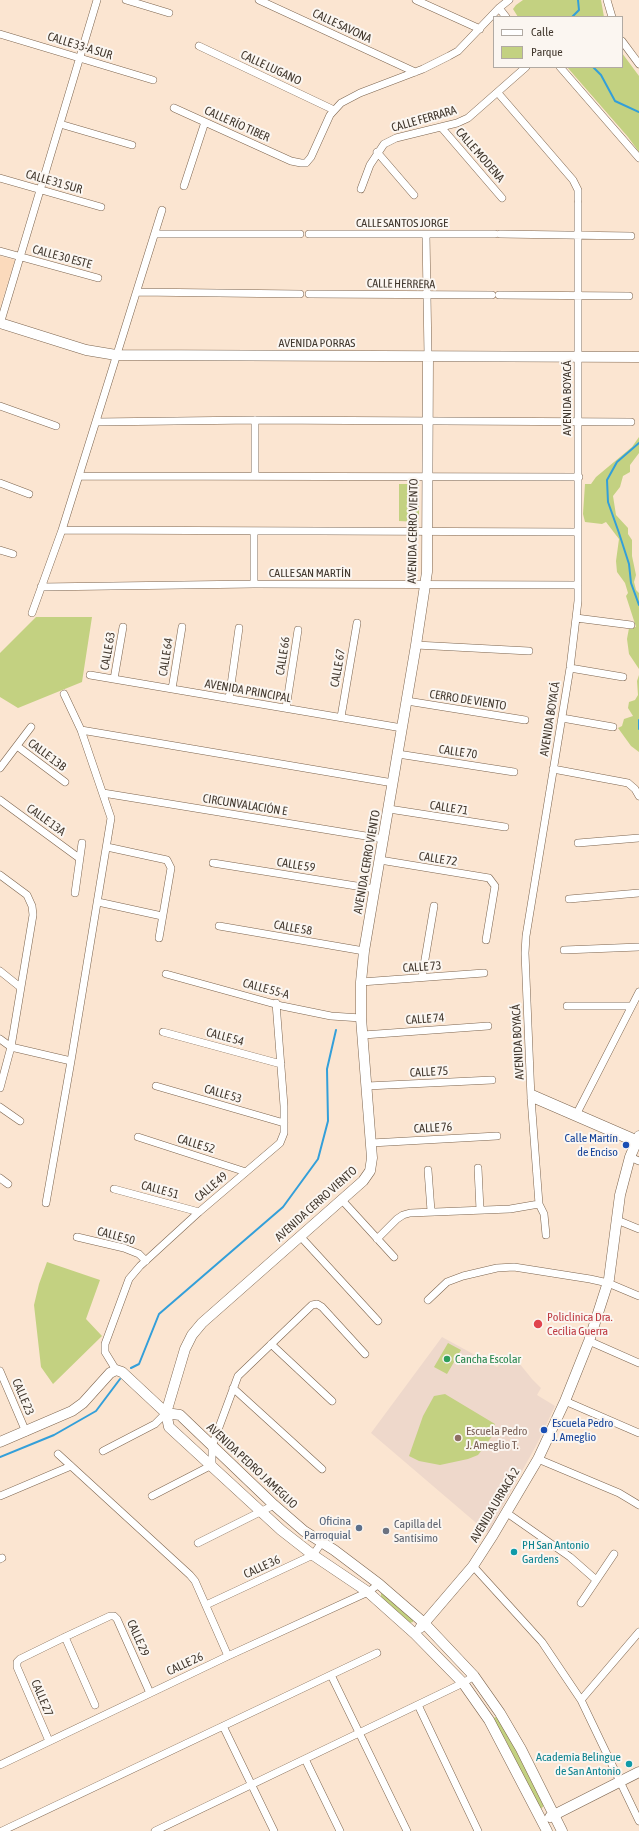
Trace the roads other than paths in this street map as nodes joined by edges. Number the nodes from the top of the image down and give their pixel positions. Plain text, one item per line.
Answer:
1 (97, 0) edge
2 (126, 0) edge
3 (259, 0) edge
4 (416, 0) edge
5 (509, 0) edge
6 (607, 0) edge
7 (499, 8) junction
8 (169, 13) dead end
9 (505, 16) edge
10 (612, 16) edge
11 (480, 29) junction
12 (0, 34) edge
13 (623, 42) edge
14 (198, 46) dead end
15 (80, 57) junction
16 (639, 64) edge
17 (525, 68) edge
18 (561, 68) edge
19 (415, 72) junction
20 (153, 80) dead end
21 (498, 93) junction
22 (174, 108) dead end
23 (334, 110) junction
24 (205, 122) junction
25 (60, 124) junction
26 (441, 127) junction
27 (132, 145) dead end
28 (377, 152) junction
29 (639, 158) edge
30 (0, 178) edge
31 (184, 186) dead end
32 (361, 189) dead end
33 (40, 190) junction
34 (414, 195) dead end
35 (502, 198) dead end
36 (101, 207) dead end
37 (162, 210) dead end
38 (155, 234) junction
39 (300, 234) dead end
40 (309, 234) dead end
41 (426, 234) junction
42 (578, 235) junction
43 (631, 236) dead end
44 (0, 251) edge
45 (20, 257) junction
46 (98, 278) dead end
47 (137, 292) junction
48 (300, 294) dead end
49 (309, 294) dead end
50 (427, 295) junction
51 (578, 296) junction
52 (629, 296) dead end
53 (0, 324) edge
54 (116, 355) junction
55 (428, 356) junction
56 (578, 356) junction
57 (639, 357) edge
58 (0, 406) edge
59 (255, 420) junction
60 (427, 421) junction
61 (96, 422) junction
62 (578, 422) junction
63 (631, 422) dead end
64 (56, 426) dead end
65 (79, 476) junction
66 (255, 476) junction
67 (427, 476) junction
68 (578, 477) junction
69 (0, 484) edge
70 (29, 494) dead end
71 (62, 530) junction
72 (254, 532) junction
73 (427, 532) junction
74 (578, 532) junction
75 (0, 550) edge
76 (13, 554) dead end
77 (254, 584) junction
78 (425, 585) junction
79 (578, 585) junction
80 (41, 586) junction
81 (32, 613) dead end
82 (576, 618) junction
83 (357, 623) dead end
84 (631, 625) dead end
85 (124, 627) dead end
86 (182, 628) dead end
87 (239, 628) dead end
88 (298, 630) dead end
89 (416, 645) junction
90 (528, 651) dead end
91 (570, 668) junction
92 (90, 675) dead end
93 (623, 677) dead end
94 (114, 679) junction
95 (172, 689) junction
96 (64, 694) dead end
97 (229, 699) junction
98 (407, 701) junction
99 (286, 708) junction
100 (341, 718) junction
101 (562, 718) junction
102 (525, 720) dead end
103 (31, 727) dead end
104 (613, 727) dead end
105 (402, 728) junction
106 (81, 730) junction
107 (17, 746) junction
108 (398, 754) junction
109 (0, 768) edge
110 (553, 769) junction
111 (514, 772) dead end
112 (64, 782) dead end
113 (393, 783) junction
114 (103, 793) junction
115 (639, 796) edge
116 (0, 800) edge
117 (389, 809) junction
118 (505, 828) dead end
119 (384, 838) junction
120 (639, 838) edge
121 (82, 843) dead end
122 (578, 843) dead end
123 (107, 847) junction
124 (79, 858) junction
125 (380, 860) junction
126 (213, 863) dead end
127 (0, 875) edge
128 (375, 889) junction
129 (75, 893) dead end
130 (639, 893) edge
131 (569, 899) dead end
132 (98, 902) junction
133 (434, 906) dead end
134 (162, 916) junction
135 (219, 926) dead end
136 (159, 938) dead end
137 (486, 940) dead end
138 (639, 947) edge
139 (564, 950) dead end
140 (364, 951) junction
141 (0, 971) edge
142 (166, 974) dead end
143 (484, 974) dead end
144 (422, 978) junction
145 (361, 982) junction
146 (20, 987) junction
147 (639, 992) edge
148 (276, 1004) junction
149 (567, 1006) dead end
150 (632, 1006) junction
151 (361, 1018) junction
152 (488, 1026) dead end
153 (163, 1032) dead end
154 (363, 1034) junction
155 (0, 1039) edge
156 (11, 1047) junction
157 (71, 1061) junction
158 (281, 1064) junction
159 (492, 1080) dead end
160 (156, 1086) dead end
161 (367, 1086) junction
162 (0, 1088) edge
163 (531, 1095) junction
164 (0, 1107) edge
165 (576, 1114) junction
166 (20, 1121) dead end
167 (284, 1123) junction
168 (497, 1136) dead end
169 (138, 1137) dead end
170 (637, 1139) edge
171 (371, 1143) junction
172 (635, 1159) edge
173 (478, 1168) dead end
174 (428, 1170) dead end
175 (246, 1172) junction
176 (0, 1178) edge
177 (8, 1184) dead end
178 (114, 1189) dead end
179 (341, 1199) junction
180 (46, 1203) dead end
181 (539, 1204) junction
182 (480, 1210) junction
183 (431, 1211) junction
184 (199, 1212) junction
185 (616, 1220) junction
186 (639, 1229) edge
187 (546, 1235) dead end
188 (300, 1236) junction
189 (76, 1237) dead end
190 (377, 1239) junction
191 (394, 1257) dead end
192 (146, 1261) junction
193 (608, 1283) junction
194 (639, 1296) edge
195 (428, 1300) dead end
196 (378, 1320) dead end
197 (589, 1341) junction
198 (271, 1344) junction
199 (365, 1354) dead end
200 (639, 1362) edge
201 (116, 1370) junction
202 (0, 1371) edge
203 (233, 1388) junction
204 (332, 1401) dead end
205 (565, 1401) junction
206 (166, 1413) junction
207 (26, 1432) junction
208 (639, 1433) edge
209 (0, 1442) edge
210 (212, 1446) junction
211 (103, 1451) dead end
212 (58, 1454) dead end
213 (538, 1459) junction
214 (212, 1465) junction
215 (71, 1466) junction
216 (322, 1469) dead end
217 (0, 1496) edge
218 (152, 1496) dead end
219 (274, 1505) junction
220 (639, 1505) edge
221 (262, 1512) junction
222 (507, 1513) junction
223 (322, 1542) junction
224 (198, 1543) dead end
225 (614, 1554) dead end
226 (313, 1555) junction
227 (473, 1566) junction
228 (595, 1579) junction
229 (379, 1584) junction
230 (368, 1592) junction
231 (581, 1603) dead end
232 (206, 1606) junction
233 (424, 1623) junction
234 (639, 1632) edge
235 (415, 1634) junction
236 (65, 1637) junction
237 (377, 1653) dead end
238 (228, 1656) junction
239 (331, 1675) junction
240 (474, 1676) junction
241 (463, 1683) junction
242 (150, 1693) junction
243 (581, 1700) junction
244 (95, 1705) dead end
245 (418, 1705) junction
246 (500, 1713) junction
247 (489, 1720) junction
248 (223, 1726) junction
249 (359, 1733) junction
250 (48, 1742) junction
251 (305, 1759) junction
252 (0, 1765) edge
253 (639, 1772) edge
254 (620, 1782) junction
255 (251, 1785) junction
256 (555, 1815) junction
257 (543, 1821) junction
258 (639, 1821) edge
259 (2, 1831) edge
260 (155, 1831) edge
261 (274, 1831) edge
262 (340, 1831) edge
263 (407, 1831) edge
264 (478, 1831) edge
265 (547, 1831) edge
266 (562, 1831) edge

1 - 15 street
2 - 8 street
3 - 19 street, CALLE SAVONA
4 - 11 street
5 - 7 street
6 - 10 street
7 - 9 street
7 - 11 street
11 - 19 street
12 - 15 street, CALLE 33-A SUR
13 - 16 street
14 - 23 street, CALLE LUGANO
15 - 20 street, CALLE 33-A SUR
15 - 25 street
17 - 21 street, CALLE FERRARA
18 - 29 street
19 - 23 street
21 - 26 street, CALLE FERRARA
21 - 42 street, AVENIDA BOYACÁ
22 - 24 street, CALLE RÍO TIBER
23 - 24 street, CALLE RÍO TIBER
24 - 31 street
25 - 27 street
25 - 33 street
26 - 28 street, CALLE FERRARA
26 - 35 street, CALLE MODENA
28 - 32 street, CALLE FERRARA
28 - 34 street
30 - 33 street, CALLE 31 SUR
33 - 36 street, CALLE 31 SUR
33 - 45 street
37 - 38 street
38 - 39 street
38 - 47 street
40 - 41 street, CALLE SANTOS JORGE
41 - 42 street, CALLE SANTOS JORGE
41 - 50 street, AVENIDA CERRO VIENTO
42 - 43 street, CALLE SANTOS JORGE
42 - 51 street, AVENIDA BOYACÁ
44 - 45 street, CALLE 30 ESTE
45 - 46 street, CALLE 30 ESTE
45 - 53 street
47 - 48 street
47 - 54 street
49 - 50 street, CALLE HERRERA
50 - 51 street, CALLE HERRERA
50 - 55 street, AVENIDA CERRO VIENTO
51 - 52 street, CALLE HERRERA
51 - 56 street, AVENIDA BOYACÁ
53 - 54 street, AVENIDA PORRAS
54 - 55 street, AVENIDA PORRAS
54 - 61 street
55 - 56 street, AVENIDA PORRAS
55 - 60 street, AVENIDA CERRO VIENTO
56 - 57 street, AVENIDA PORRAS
56 - 62 street, AVENIDA BOYACÁ
58 - 64 street
59 - 60 street
59 - 61 street
59 - 66 street
60 - 62 street
60 - 67 street, AVENIDA CERRO VIENTO
61 - 65 street
62 - 63 street
62 - 68 street, AVENIDA BOYACÁ
65 - 66 street
65 - 71 street
66 - 67 street
67 - 68 street
67 - 73 street, AVENIDA CERRO VIENTO
68 - 74 street, AVENIDA BOYACÁ
69 - 70 street
71 - 72 street
71 - 80 street
72 - 73 street
72 - 77 street
73 - 74 street
73 - 78 street, AVENIDA CERRO VIENTO
74 - 79 street, AVENIDA BOYACÁ
75 - 76 street
77 - 78 street, CALLE SAN MARTÍN
77 - 80 street, CALLE SAN MARTÍN
78 - 79 street, CALLE SAN MARTÍN
78 - 89 street, AVENIDA CERRO VIENTO
79 - 82 street, AVENIDA BOYACÁ
80 - 81 street
82 - 84 street
82 - 91 street, AVENIDA BOYACÁ
83 - 100 street, CALLE 67
85 - 94 street, CALLE 63
86 - 95 street, CALLE 64
87 - 97 street
88 - 99 street, CALLE 66
89 - 90 street
89 - 98 street, AVENIDA CERRO VIENTO
91 - 93 street
91 - 101 street, AVENIDA BOYACÁ
92 - 94 street, AVENIDA PRINCIPAL
94 - 95 street, AVENIDA PRINCIPAL
95 - 97 street, AVENIDA PRINCIPAL
96 - 106 street
97 - 99 street, AVENIDA PRINCIPAL
98 - 102 street, CERRO DE VIENTO
98 - 105 street, AVENIDA CERRO VIENTO
99 - 100 street, AVENIDA PRINCIPAL
100 - 105 street, AVENIDA PRINCIPAL
101 - 104 street
101 - 110 street, AVENIDA BOYACÁ
103 - 107 street
105 - 108 street, AVENIDA CERRO VIENTO
106 - 113 street
106 - 114 street
107 - 109 street
107 - 112 street, CALLE 13B
108 - 111 street, CALLE 70
108 - 113 street, AVENIDA CERRO VIENTO
110 - 115 street
110 - 163 street, AVENIDA BOYACÁ
113 - 117 street, AVENIDA CERRO VIENTO
114 - 119 street, CIRCUNVALACIÓN E
114 - 123 street
116 - 124 street, CALLE 13A
117 - 118 street, CALLE 71
117 - 119 street, AVENIDA CERRO VIENTO
119 - 125 street, AVENIDA CERRO VIENTO
120 - 122 street
121 - 124 street
123 - 132 street
123 - 134 street
124 - 129 street
125 - 128 street, AVENIDA CERRO VIENTO
125 - 137 street, CALLE 72
126 - 128 street, CALLE 59
127 - 146 street
128 - 140 street, AVENIDA CERRO VIENTO
130 - 131 street
132 - 134 street
132 - 157 street
133 - 144 street
134 - 136 street
135 - 140 street, CALLE 58
138 - 139 street
140 - 145 street, AVENIDA CERRO VIENTO
141 - 146 street
142 - 148 street, CALLE 55-A
143 - 144 street, CALLE 73
144 - 145 street, CALLE 73
145 - 151 street, AVENIDA CERRO VIENTO
146 - 156 street
147 - 150 street
148 - 151 street, CALLE 55-A
148 - 158 street, CALLE 49
149 - 150 street
150 - 165 street
151 - 154 street, AVENIDA CERRO VIENTO
152 - 154 street, CALLE 74
153 - 158 street, CALLE 54
154 - 161 street, AVENIDA CERRO VIENTO
155 - 156 street
156 - 157 street
156 - 162 street
157 - 180 street
158 - 167 street, CALLE 49
159 - 161 street, CALLE 75
160 - 167 street, CALLE 53
161 - 171 street, AVENIDA CERRO VIENTO
163 - 165 street
163 - 181 street, AVENIDA BOYACÁ
164 - 166 street
165 - 170 street
167 - 175 street, CALLE 49
168 - 171 street, CALLE 76
169 - 175 street, CALLE 52
170 - 172 street, AVENIDA URRACÁ 2
171 - 179 street, AVENIDA CERRO VIENTO
172 - 185 street, AVENIDA URRACÁ 2
173 - 182 street
174 - 183 street
175 - 184 street, CALLE 49
176 - 177 street
178 - 184 street, CALLE 51
179 - 188 street, AVENIDA CERRO VIENTO
179 - 190 street
181 - 182 street
181 - 187 street, AVENIDA BOYACÁ
182 - 183 street
183 - 190 street
184 - 192 street, CALLE 49
185 - 186 street
185 - 193 street, AVENIDA URRACÁ 2
188 - 196 street
188 - 206 street, AVENIDA CERRO VIENTO
189 - 192 street, CALLE 50
190 - 191 street
192 - 201 street, CALLE 49
193 - 194 street
193 - 195 street
193 - 197 street, AVENIDA URRACÁ 2
197 - 200 street
197 - 205 street, AVENIDA URRACÁ 2
198 - 199 street
198 - 203 street
198 - 204 street
201 - 206 street, AVENIDA PEDRO J AMEGLIO
201 - 207 street
202 - 207 street, CALLE 23
203 - 210 street
203 - 216 street
205 - 208 street
205 - 213 street, AVENIDA URRACÁ 2
206 - 210 street, AVENIDA PEDRO J AMEGLIO
206 - 211 street
206 - 214 street, AVENIDA PEDRO J AMEGLIO
207 - 209 street
210 - 214 street
210 - 219 street, AVENIDA PEDRO J AMEGLIO
212 - 215 street
213 - 220 street
213 - 222 street, AVENIDA URRACÁ 2
214 - 218 street
214 - 221 street, AVENIDA PEDRO J AMEGLIO
215 - 217 street
215 - 232 street
219 - 221 street
219 - 223 street, AVENIDA PEDRO J AMEGLIO
221 - 224 street
221 - 226 street, AVENIDA PEDRO J AMEGLIO
222 - 227 street, AVENIDA URRACÁ 2
222 - 228 street
223 - 226 street, CALLE 36
223 - 229 street, AVENIDA PEDRO J AMEGLIO
225 - 228 street
226 - 230 street, AVENIDA PEDRO J AMEGLIO
226 - 232 street, CALLE 36
227 - 233 street, AVENIDA URRACÁ 2
227 - 243 street
228 - 231 street
229 - 230 street, CALLE 26
229 - 233 street, AVENIDA PEDRO J AMEGLIO
230 - 235 street, AVENIDA PEDRO J AMEGLIO
230 - 238 street, CALLE 26
232 - 238 street
233 - 235 street, AVENIDA URRACÁ 2
233 - 240 street, AVENIDA PEDRO J AMEGLIO
234 - 243 street
235 - 241 street, AVENIDA PEDRO J AMEGLIO
236 - 242 street, CALLE 29
236 - 244 street
236 - 250 street, CALLE 27
237 - 239 street
238 - 242 street, CALLE 26
239 - 248 street
239 - 249 street
240 - 241 street
240 - 246 street, AVENIDA PEDRO J AMEGLIO
241 - 245 street
241 - 247 street, AVENIDA PEDRO J AMEGLIO
242 - 250 street, CALLE 26
243 - 254 street
245 - 249 street
245 - 264 street
246 - 247 street
246 - 256 street, AVENIDA PEDRO J AMEGLIO
247 - 257 street, AVENIDA PEDRO J AMEGLIO
248 - 255 street
248 - 259 street
249 - 251 street
249 - 263 street
250 - 252 street, CALLE 26
251 - 255 street
251 - 262 street
253 - 254 street
254 - 256 street
254 - 258 street
255 - 260 street
255 - 261 street
256 - 257 street
256 - 266 street, AVENIDA PEDRO J AMEGLIO
257 - 265 street, AVENIDA PEDRO J AMEGLIO

